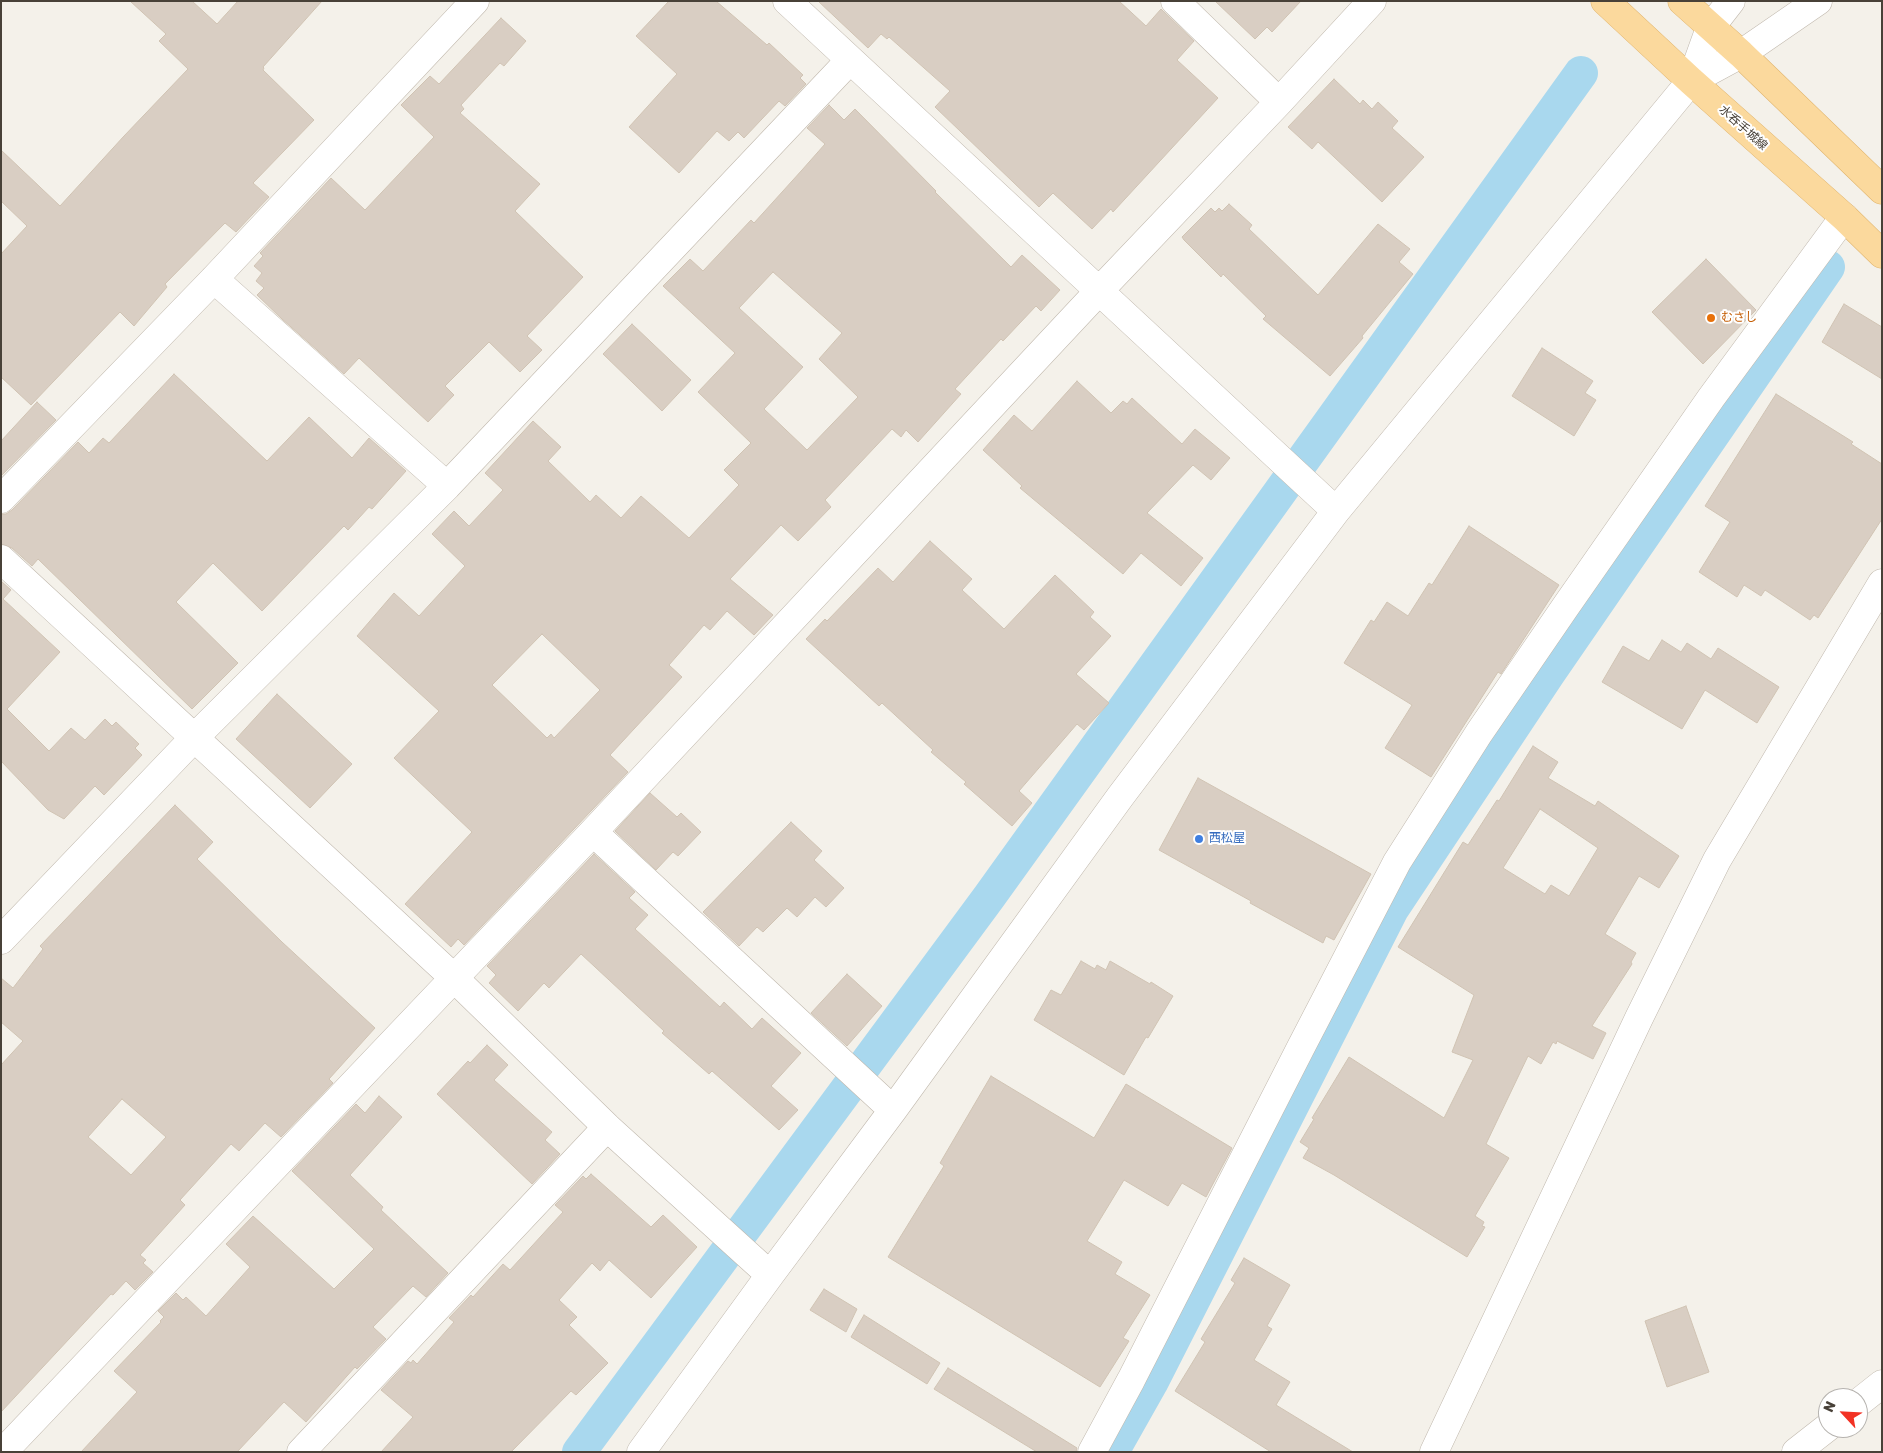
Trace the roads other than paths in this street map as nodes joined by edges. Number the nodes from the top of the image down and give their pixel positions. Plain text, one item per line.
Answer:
1 (475, 1) edge
2 (787, 1) edge
3 (1175, 1) edge
4 (1372, 1) edge
5 (1605, 1) edge
6 (1682, 1) edge
7 (1731, 1) edge
8 (1818, 1) edge
9 (1710, 28) junction
10 (1741, 54) junction
11 (850, 60) junction
12 (1691, 81) junction
13 (1280, 102) junction
14 (1882, 190) edge
15 (1844, 217) junction
16 (1882, 254) edge
17 (214, 279) junction
18 (1099, 291) junction
19 (447, 486) junction
20 (1, 499) edge
21 (1336, 511) junction
22 (1, 559) edge
23 (1882, 583) edge
24 (194, 738) junction
25 (593, 832) junction
26 (1, 940) edge
27 (453, 977) junction
28 (893, 1110) junction
29 (607, 1127) junction
30 (770, 1275) junction
31 (1882, 1384) edge
32 (1868, 1395) edge
33 (1818, 1435) edge
34 (3, 1452) edge
35 (301, 1452) edge
36 (641, 1452) edge
37 (1092, 1452) edge
38 (1434, 1452) edge
39 (1796, 1452) edge

1 - 17 street
2 - 11 street
3 - 13 street
4 - 13 street
5 - 12 main road, 水呑手城線
6 - 9 main road
7 - 9 street
8 - 10 street
9 - 10 main road
9 - 12 street
10 - 12 street
10 - 14 main road
11 - 18 street
11 - 19 street
12 - 15 main road, 水呑手城線
12 - 21 street
13 - 18 street
15 - 16 main road, 水呑手城線
15 - 37 street
17 - 19 street
17 - 20 street
18 - 21 street
18 - 25 street
19 - 24 street
21 - 28 street
22 - 24 street
23 - 38 street
24 - 26 street
24 - 27 street
25 - 27 street
25 - 28 street
27 - 29 street
27 - 34 street
28 - 30 street
29 - 30 street
29 - 35 street
30 - 36 street
31 - 32 street
33 - 39 street

